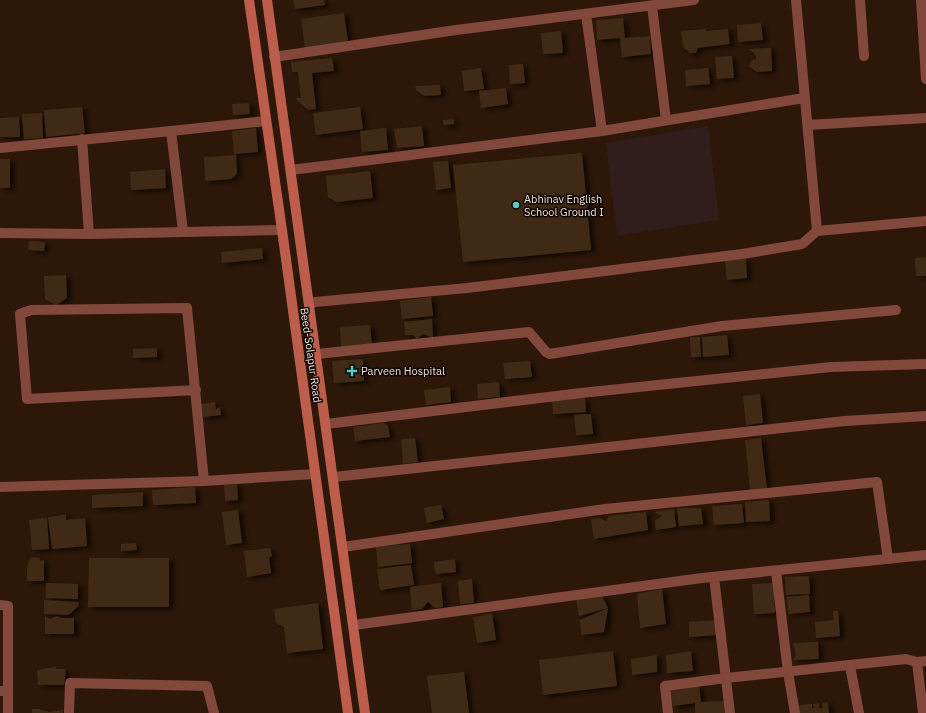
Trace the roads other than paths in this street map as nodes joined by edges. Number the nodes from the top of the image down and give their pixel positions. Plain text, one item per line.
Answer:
1 (249, 0) edge
2 (267, 0) edge
3 (694, 0) edge
4 (796, 0) edge
5 (860, 0) edge
6 (921, 0) edge
7 (652, 6) junction
8 (586, 14) junction
9 (864, 56) dead end
10 (274, 57) junction
11 (926, 79) edge
12 (804, 98) junction
13 (926, 118) edge
14 (666, 120) junction
15 (266, 121) junction
16 (808, 125) junction
17 (171, 131) junction
18 (602, 131) junction
19 (82, 139) junction
20 (0, 148) edge
21 (291, 170) junction
22 (926, 221) edge
23 (282, 230) junction
24 (183, 231) junction
25 (817, 231) junction
26 (0, 233) edge
27 (89, 234) junction
28 (310, 304) junction
29 (896, 310) dead end
30 (316, 354) junction
31 (926, 364) edge
32 (196, 390) junction
33 (926, 416) edge
34 (326, 424) junction
35 (315, 474) junction
36 (334, 477) junction
37 (204, 480) junction
38 (0, 487) edge
39 (343, 547) junction
40 (926, 555) edge
41 (888, 559) junction
42 (776, 571) junction
43 (714, 577) junction
44 (0, 605) edge
45 (354, 625) junction
46 (922, 662) edge
47 (850, 666) junction
48 (788, 672) junction
49 (726, 678) junction
50 (4, 691) edge
51 (8, 713) edge
52 (70, 713) edge
53 (214, 713) edge
54 (348, 713) edge
55 (365, 713) edge
56 (668, 713) edge
57 (730, 713) edge
58 (795, 713) edge
59 (859, 713) edge
60 (923, 713) edge

1 - 15 main road, Beed-Solapur Road
2 - 10 main road, Beed-Solapur Road
3 - 7 street
4 - 12 street
5 - 9 street
6 - 11 street
7 - 8 street
7 - 14 street
8 - 10 street
8 - 18 street
10 - 21 main road, Beed-Solapur Road
12 - 14 street
12 - 16 street
13 - 16 street
14 - 18 street
15 - 17 street
15 - 23 main road, Beed-Solapur Road
16 - 25 street
17 - 19 street
17 - 24 street
18 - 21 street
19 - 20 street
19 - 27 street
21 - 28 main road, Beed-Solapur Road
22 - 25 street
23 - 24 street
23 - 35 main road, Beed-Solapur Road
24 - 27 street
25 - 28 street
26 - 27 street
28 - 30 main road, Beed-Solapur Road
29 - 30 street
30 - 34 main road, Beed-Solapur Road
31 - 34 street
32 - 32 street
32 - 37 street
33 - 36 street
34 - 36 main road, Beed-Solapur Road
35 - 37 street
35 - 54 main road, Beed-Solapur Road
36 - 39 main road, Beed-Solapur Road
37 - 38 street
39 - 41 street
39 - 45 main road, Beed-Solapur Road
40 - 41 street
41 - 42 street
42 - 43 street
42 - 48 street
43 - 45 street
43 - 49 street
44 - 50 street
45 - 55 main road, Beed-Solapur Road
46 - 47 street
46 - 60 street
47 - 48 street
47 - 59 street
48 - 49 street
48 - 58 street
49 - 56 street
49 - 57 street
50 - 51 street
52 - 53 street

